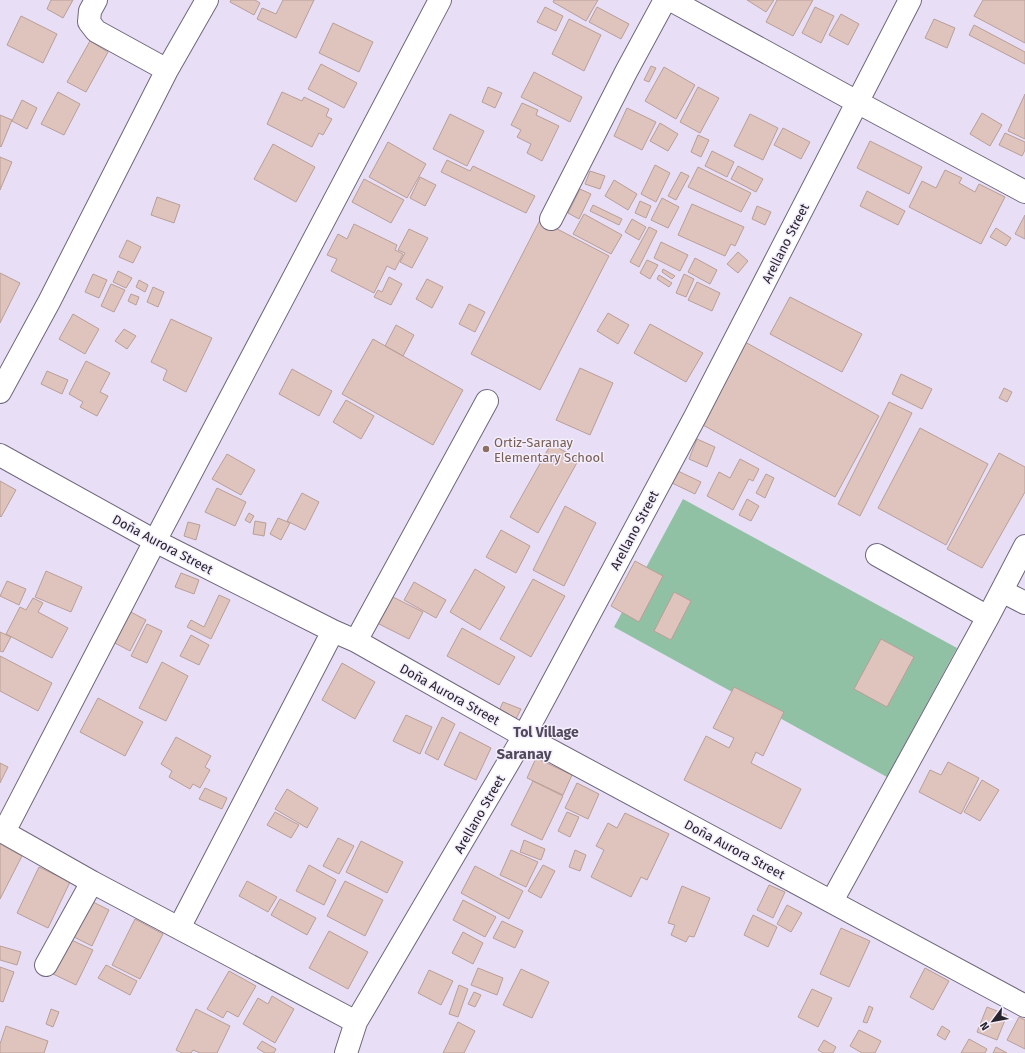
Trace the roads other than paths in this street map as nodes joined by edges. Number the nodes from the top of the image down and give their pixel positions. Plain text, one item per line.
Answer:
1 (96, 0) edge
2 (206, 0) edge
3 (440, 0) edge
4 (665, 0) edge
5 (671, 0) edge
6 (910, 0) edge
7 (167, 70) junction
8 (858, 102) junction
9 (1025, 192) edge
10 (551, 220) dead end
11 (0, 392) edge
12 (487, 401) dead end
13 (0, 455) edge
14 (155, 541) junction
15 (1025, 546) edge
16 (877, 555) dead end
17 (1002, 591) junction
18 (1025, 603) edge
19 (988, 617) junction
20 (333, 631) junction
21 (356, 641) junction
22 (524, 736) junction
23 (2, 831) edge
24 (92, 882) junction
25 (832, 901) junction
26 (179, 928) junction
27 (46, 965) dead end
28 (1025, 1006) edge
29 (356, 1022) junction
30 (346, 1053) edge

1 - 7 street
2 - 7 street
3 - 14 street
4 - 10 street
5 - 8 street
6 - 8 street, Arellano Street
7 - 11 street
8 - 9 street
8 - 22 street, Arellano Street
12 - 21 street
13 - 14 street, Doña Aurora Street
14 - 20 street, Doña Aurora Street
14 - 23 street
15 - 17 street
16 - 19 street
17 - 18 street
17 - 19 street
19 - 25 street
20 - 21 street, Doña Aurora Street
20 - 26 street
21 - 22 street, Doña Aurora Street
22 - 25 street, Doña Aurora Street
22 - 29 street, Arellano Street
23 - 24 street
24 - 26 street
24 - 27 street
25 - 28 street, Doña Aurora Street
26 - 29 street
29 - 30 street, Arellano Street

